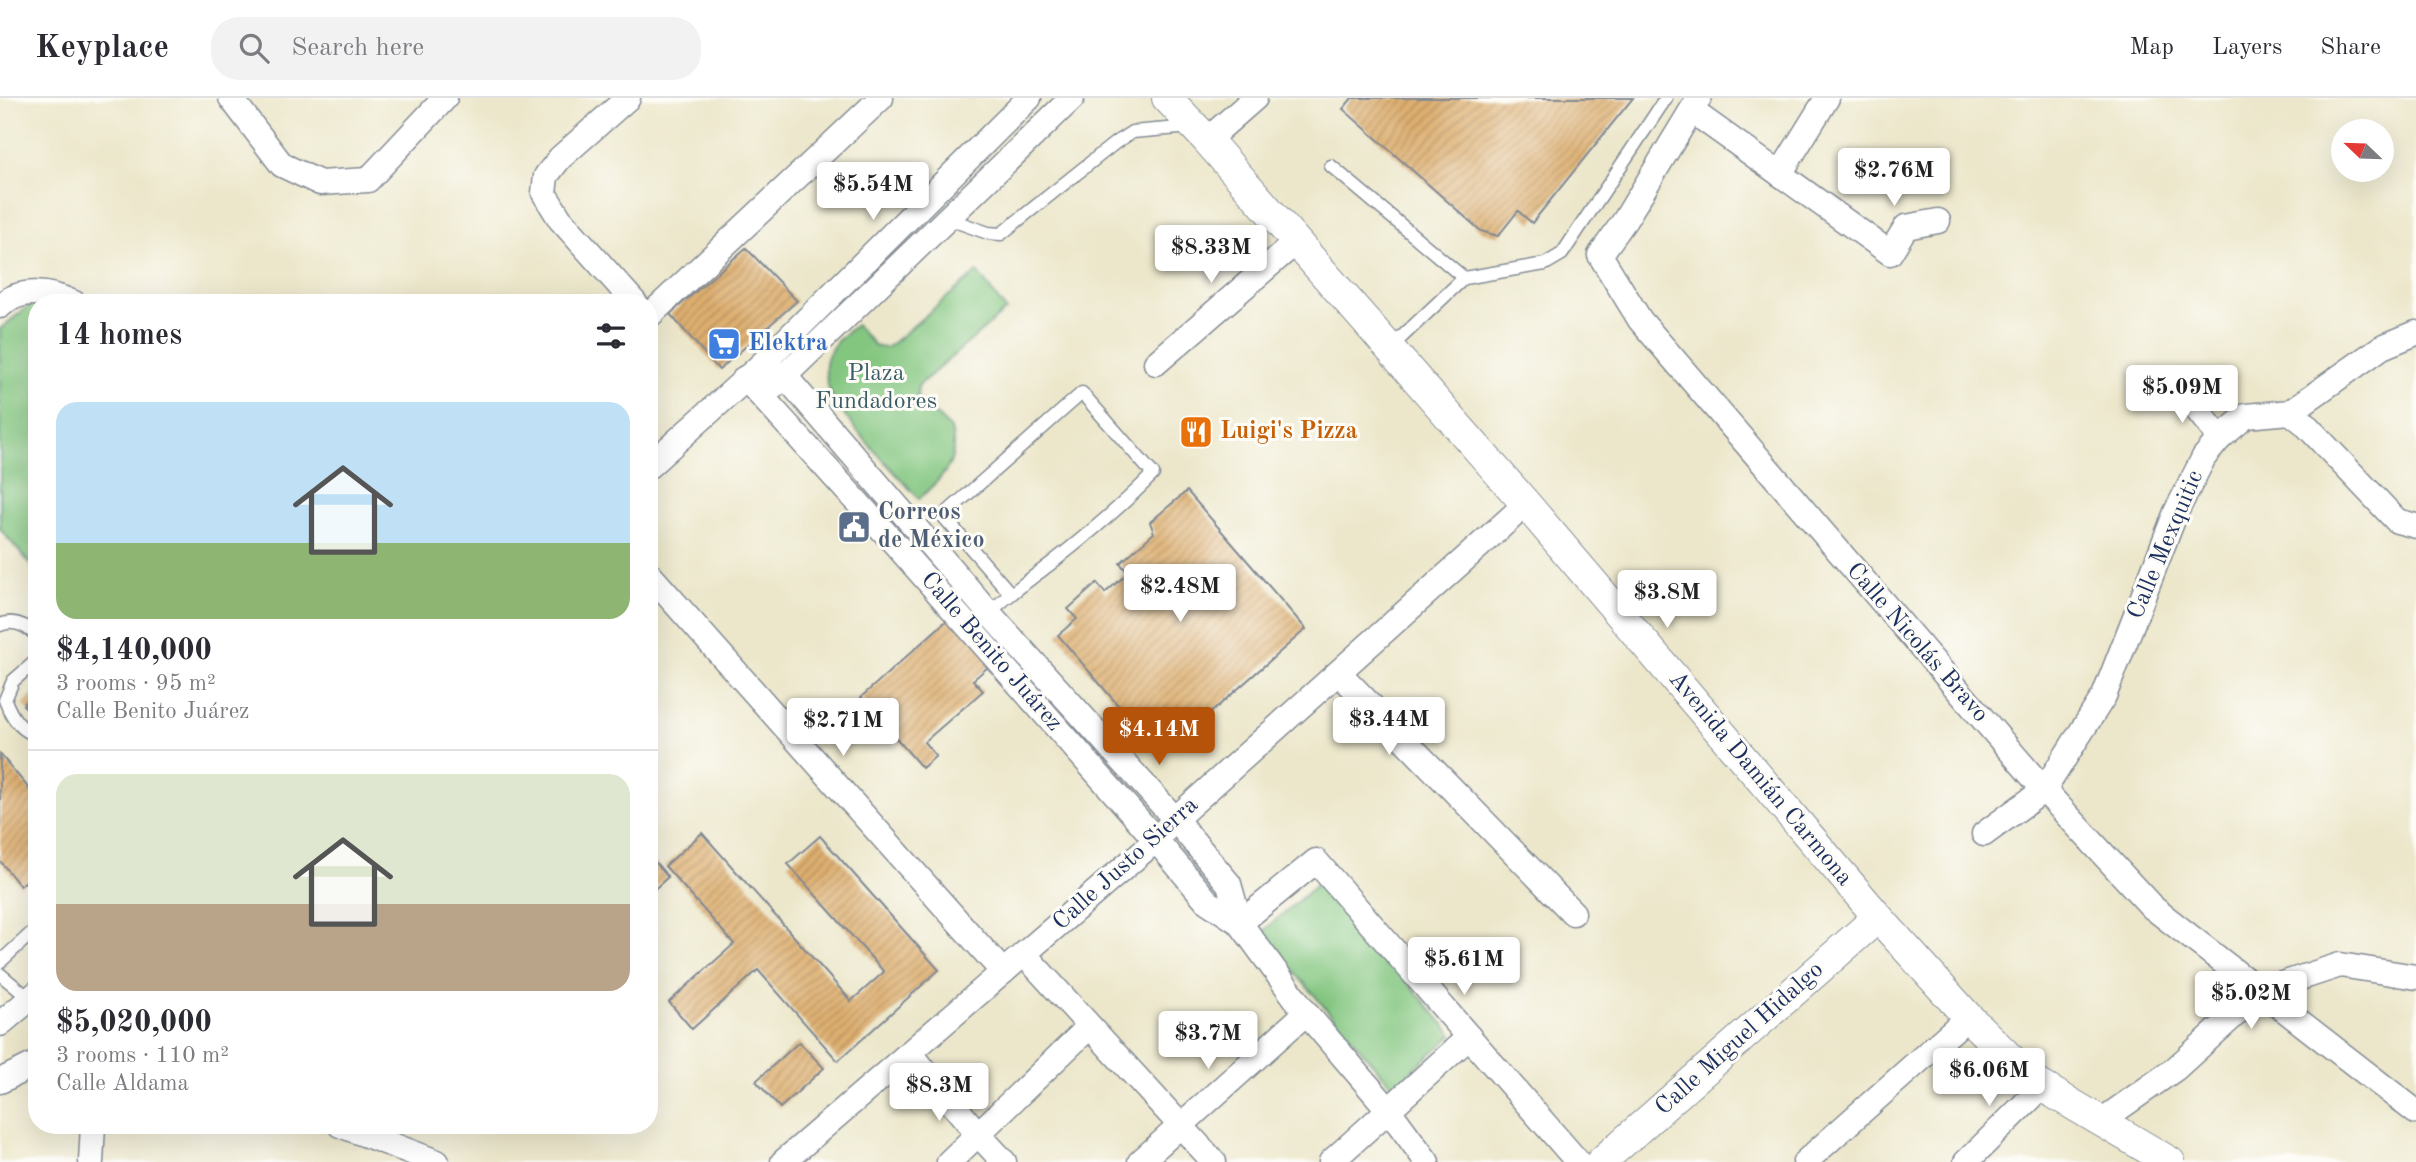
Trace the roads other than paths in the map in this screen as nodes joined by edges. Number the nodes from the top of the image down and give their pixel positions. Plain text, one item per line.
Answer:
1 (231, 98) edge
2 (445, 98) edge
3 (628, 98) edge
4 (881, 98) edge
5 (1029, 98) edge
6 (1072, 98) edge
7 (1167, 98) edge
8 (1255, 98) edge
9 (1666, 98) edge
10 (1826, 98) edge
11 (1695, 104) edge
12 (1201, 134) junction
13 (1331, 166) dead end
14 (1780, 174) junction
15 (949, 219) junction
16 (1938, 221) dead end
17 (1296, 242) junction
18 (1464, 278) junction
19 (32, 294) edge
20 (627, 294) edge
21 (0, 306) edge
22 (658, 308) edge
23 (2416, 333) edge
24 (1390, 349) junction
25 (1156, 363) dead end
26 (752, 373) junction
27 (784, 375) junction
28 (2177, 384) dead end
29 (764, 397) junction
30 (2290, 412) junction
31 (2220, 438) junction
32 (658, 458) edge
33 (1526, 504) junction
34 (2416, 526) edge
35 (916, 529) junction
36 (897, 546) junction
37 (658, 583) edge
38 (1010, 593) junction
39 (989, 613) junction
40 (0, 625) edge
41 (28, 629) edge
42 (28, 668) edge
43 (1339, 673) junction
44 (28, 731) edge
45 (2044, 790) junction
46 (1175, 819) junction
47 (1984, 834) dead end
48 (1156, 840) junction
49 (1573, 913) dead end
50 (1878, 917) junction
51 (1240, 923) junction
52 (28, 936) edge
53 (1024, 954) junction
54 (0, 962) edge
55 (1003, 972) junction
56 (0, 974) edge
57 (2416, 977) edge
58 (2262, 991) junction
59 (28, 994) edge
60 (28, 1003) edge
61 (1306, 1013) junction
62 (1968, 1017) junction
63 (0, 1024) edge
64 (1089, 1027) junction
65 (1469, 1037) junction
66 (910, 1052) junction
67 (28, 1067) edge
68 (0, 1081) edge
69 (2043, 1086) junction
70 (1388, 1109) junction
71 (2416, 1112) edge
72 (2101, 1121) junction
73 (1180, 1126) junction
74 (93, 1134) edge
75 (364, 1134) edge
76 (978, 1134) junction
77 (91, 1162) edge
78 (437, 1162) edge
79 (783, 1162) edge
80 (949, 1162) edge
81 (1004, 1162) edge
82 (1140, 1162) edge
83 (1214, 1162) edge
84 (1331, 1162) edge
85 (1427, 1162) edge
86 (1578, 1162) edge
87 (1601, 1162) edge
88 (1805, 1162) edge
89 (1966, 1162) edge
90 (2171, 1162) edge

1 - 2 street
3 - 20 street
4 - 22 street
5 - 26 street
6 - 15 street
7 - 12 street, Avenida Damián Carmona
8 - 12 street
9 - 18 lane
10 - 14 street
11 - 14 street
11 - 45 street, Calle Nicolás Bravo
12 - 15 lane
12 - 17 street, Avenida Damián Carmona
13 - 18 lane
14 - 16 street
15 - 27 street
17 - 24 street, Avenida Damián Carmona
17 - 25 street
18 - 24 lane
19 - 21 street
23 - 30 street
24 - 33 street, Avenida Damián Carmona
26 - 27 street
26 - 29 street, Calle Benito Juárez
26 - 32 street
27 - 29 street
27 - 35 street, Calle Benito Juárez
28 - 31 street
29 - 36 street, Calle Benito Juárez
30 - 31 street, Calle Mexquitic
30 - 34 street
31 - 45 street, Calle Mexquitic
33 - 43 street, Calle Justo Sierra
33 - 50 street, Avenida Damián Carmona
35 - 36 street
35 - 39 street, Calle Benito Juárez
36 - 48 street, Calle Benito Juárez
37 - 55 street
38 - 38 lane
38 - 39 lane
39 - 46 street, Calle Benito Juárez
40 - 41 lane
42 - 44 lane
43 - 46 street, Calle Justo Sierra
43 - 49 street
45 - 47 street, Calle Mexquitic
45 - 58 street, Calle Nicolás Bravo
46 - 48 street, Calle Justo Sierra
46 - 51 street, Calle Benito Juárez
48 - 51 street, Calle Benito Juárez
48 - 53 street, Calle Justo Sierra
50 - 62 street, Avenida Damián Carmona
50 - 87 street, Calle Miguel Hidalgo
51 - 61 street, Calle Benito Juárez
51 - 65 street
52 - 54 lane
53 - 55 street, Calle Justo Sierra
53 - 64 street
55 - 66 street, Calle Justo Sierra
56 - 59 lane
57 - 58 street
58 - 71 street, Calle Nicolás Bravo
58 - 72 street
60 - 63 street
61 - 70 street, Calle Benito Juárez
61 - 73 street
62 - 69 street, Avenida Damián Carmona
62 - 88 street
64 - 73 street
64 - 76 street
65 - 70 street
65 - 86 street
66 - 76 street
66 - 79 street, Calle Justo Sierra
67 - 68 street
69 - 72 street, Avenida Damián Carmona
69 - 89 street
70 - 84 street
70 - 85 street, Calle Benito Juárez
72 - 90 street, Avenida Damián Carmona
73 - 82 street
73 - 83 street
74 - 77 street
75 - 78 street
76 - 80 street
76 - 81 street

